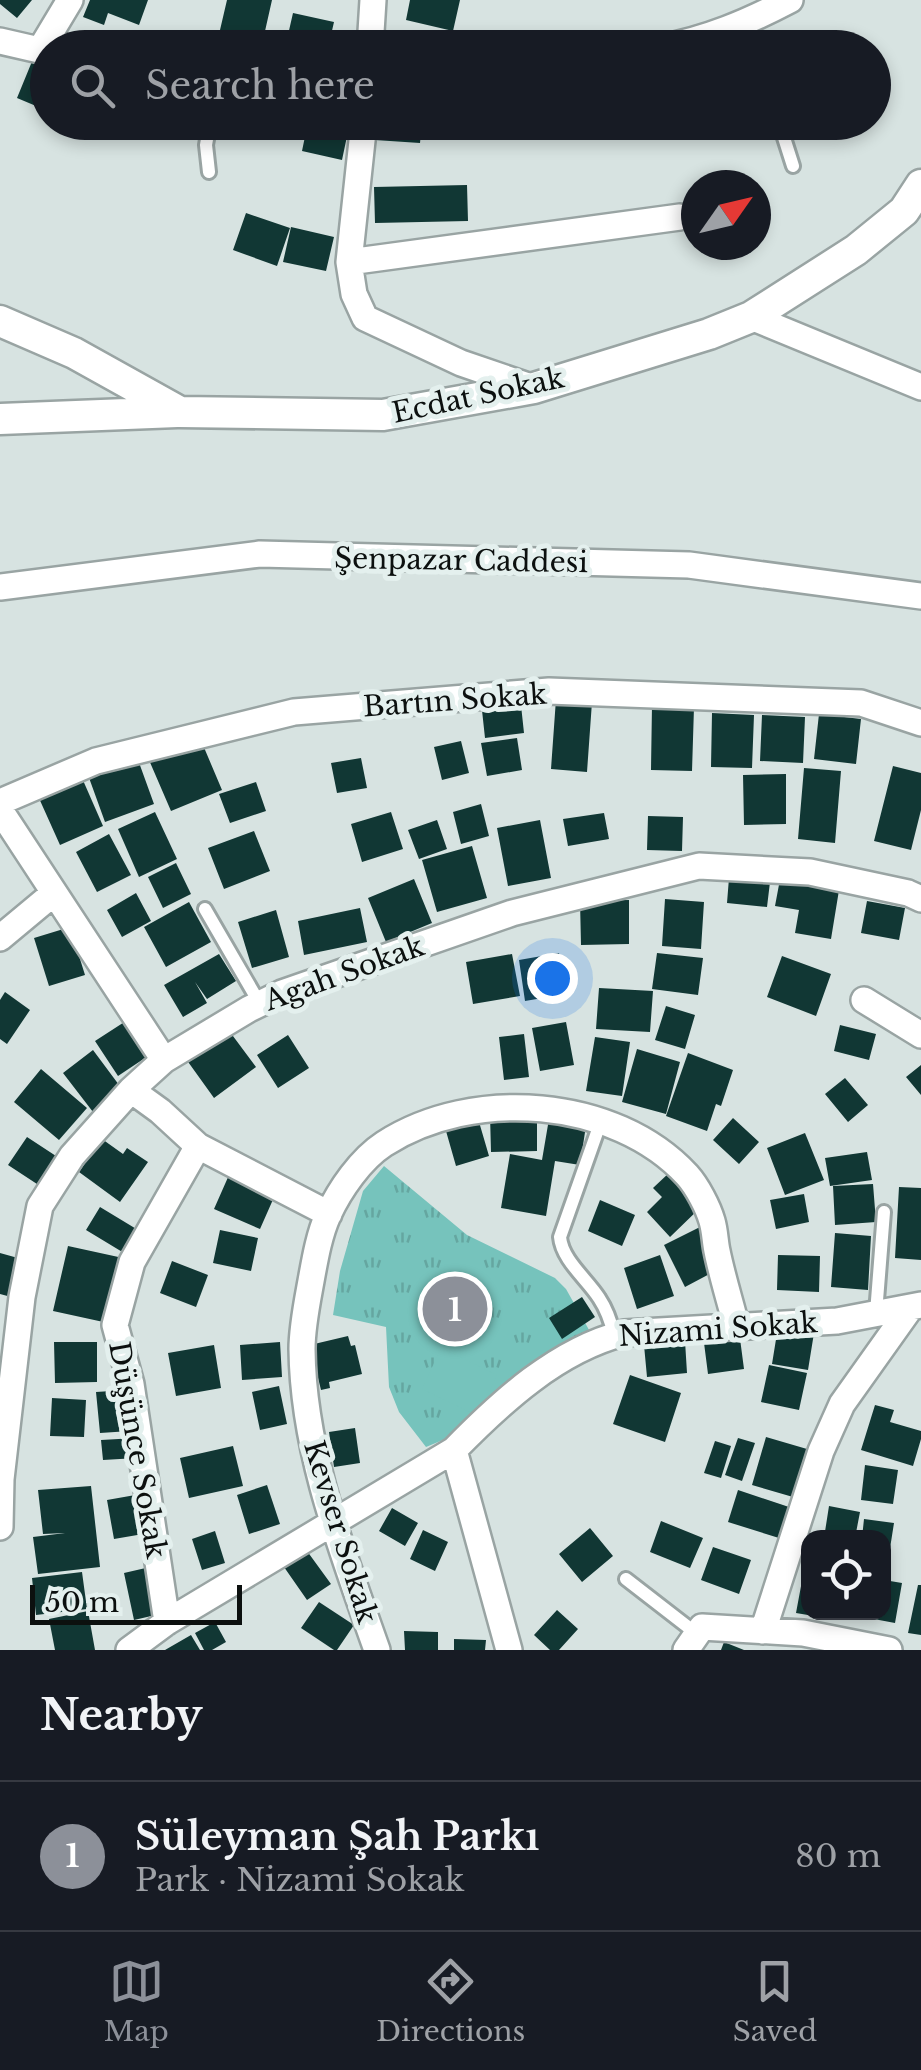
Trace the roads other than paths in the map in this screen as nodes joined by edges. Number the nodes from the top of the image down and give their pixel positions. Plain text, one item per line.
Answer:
1 (70, 0) edge
2 (790, 0) edge
3 (367, 1) edge
4 (748, 22) junction
5 (55, 30) edge
6 (369, 30) edge
7 (724, 30) edge
8 (750, 30) edge
9 (0, 41) edge
10 (30, 48) edge
11 (207, 140) edge
12 (362, 140) edge
13 (785, 140) edge
14 (793, 166) dead end
15 (209, 172) dead end
16 (921, 185) edge
17 (680, 217) dead end
18 (349, 262) junction
19 (751, 317) junction
20 (0, 321) edge
21 (921, 386) edge
22 (534, 388) junction
23 (180, 412) junction
24 (0, 419) edge
25 (0, 587) edge
26 (921, 596) edge
27 (921, 723) edge
28 (0, 802) edge
29 (0, 810) edge
30 (54, 893) junction
31 (921, 899) edge
32 (206, 909) dead end
33 (0, 938) edge
34 (864, 1000) dead end
35 (260, 1004) junction
36 (921, 1034) edge
37 (164, 1060) junction
38 (130, 1090) junction
39 (601, 1121) junction
40 (198, 1146) junction
41 (884, 1212) dead end
42 (329, 1214) junction
43 (916, 1306) edge
44 (876, 1313) junction
45 (736, 1325) junction
46 (614, 1335) junction
47 (454, 1450) junction
48 (332, 1522) junction
49 (0, 1527) edge
50 (626, 1579) dead end
51 (167, 1622) junction
52 (763, 1631) junction
53 (692, 1642) edge
54 (129, 1650) edge
55 (377, 1650) edge
56 (509, 1650) edge
57 (889, 1650) edge

1 - 5 street
2 - 4 street
3 - 6 street
4 - 7 street
4 - 8 lane
9 - 10 street
11 - 15 lane
12 - 18 street
13 - 14 lane
16 - 19 street, Ecdat Sokak
17 - 18 street
18 - 22 street
19 - 21 street
19 - 22 street, Ecdat Sokak
20 - 23 street, Ecdat Sokak
22 - 23 street, Ecdat Sokak
23 - 24 street
25 - 26 street, Şenpazar Caddesi
27 - 28 street, Bartın Sokak
29 - 30 street
30 - 33 street
30 - 37 street
31 - 35 street, Agah Sokak
32 - 35 lane
34 - 36 street
35 - 37 street, Agah Sokak
37 - 38 street, Agah Sokak
38 - 40 street
38 - 49 street, Agah Sokak
39 - 42 street, Kevser Sokak
39 - 45 street, Kevser Sokak
39 - 46 lane
40 - 42 street
40 - 51 street, Düşünce Sokak
41 - 44 lane
42 - 48 street, Kevser Sokak
43 - 44 street, Nizami Sokak
43 - 52 street
44 - 45 street, Nizami Sokak
45 - 46 street, Nizami Sokak
46 - 47 street, Nizami Sokak
47 - 48 street, Nizami Sokak
47 - 56 street
48 - 51 street, Nizami Sokak
48 - 55 street, Kevser Sokak
50 - 53 lane
51 - 54 street, Nizami Sokak
52 - 53 street
52 - 57 street

